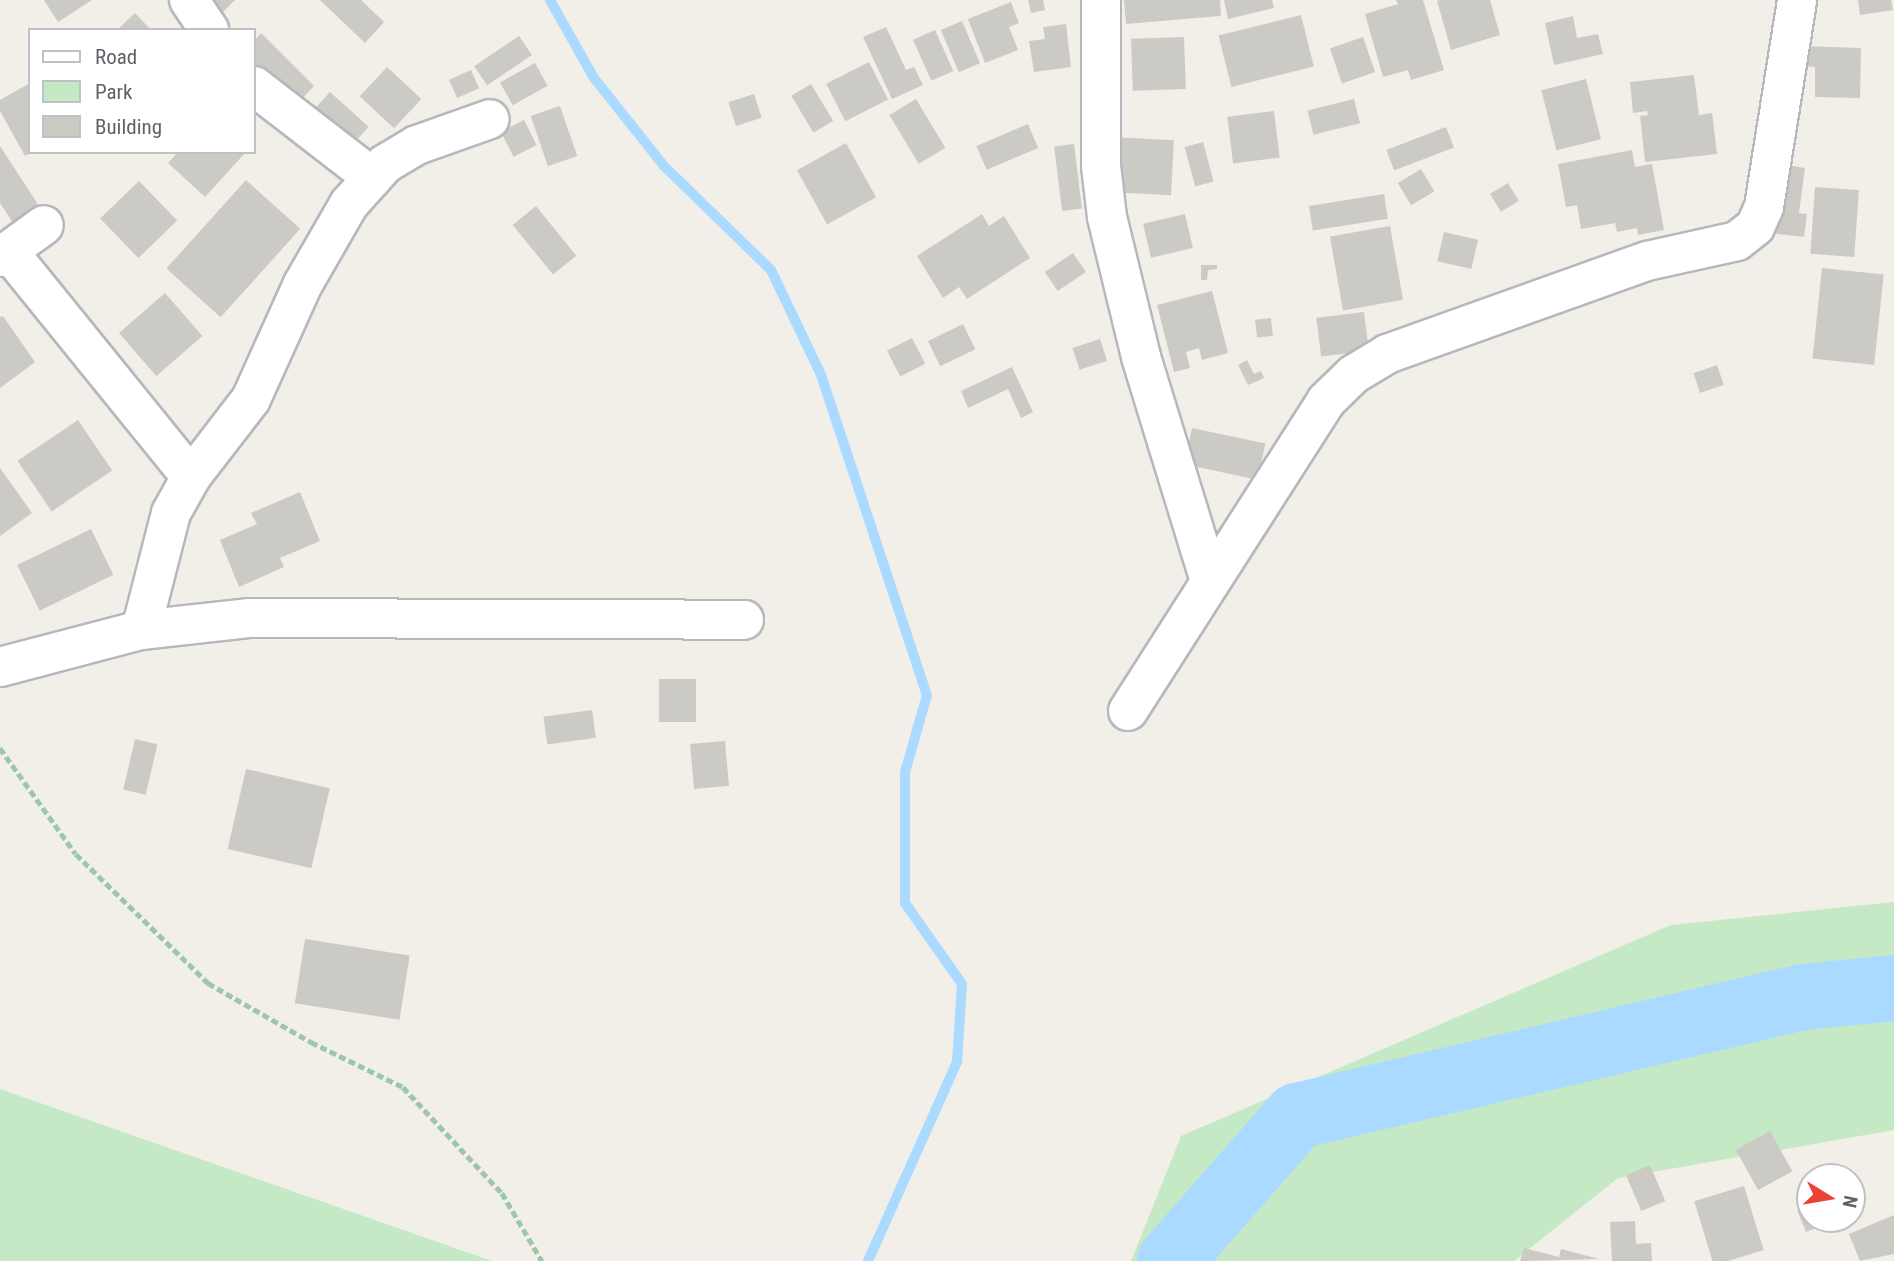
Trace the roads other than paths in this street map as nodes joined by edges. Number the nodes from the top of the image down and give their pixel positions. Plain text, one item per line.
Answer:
1 (189, 0) edge
2 (1101, 0) edge
3 (1797, 0) edge
4 (208, 28) edge
5 (256, 88) edge
6 (490, 119) dead end
7 (373, 178) junction
8 (44, 225) dead end
9 (4, 254) edge
10 (191, 477) junction
11 (1210, 581) junction
12 (744, 620) dead end
13 (141, 630) junction
14 (7, 653) edge
15 (1128, 711) dead end

1 - 4 street
2 - 11 street
3 - 11 street
5 - 7 street
6 - 7 street
7 - 10 street
8 - 9 street
9 - 10 street
10 - 13 street
11 - 15 street
12 - 13 street
13 - 14 street

